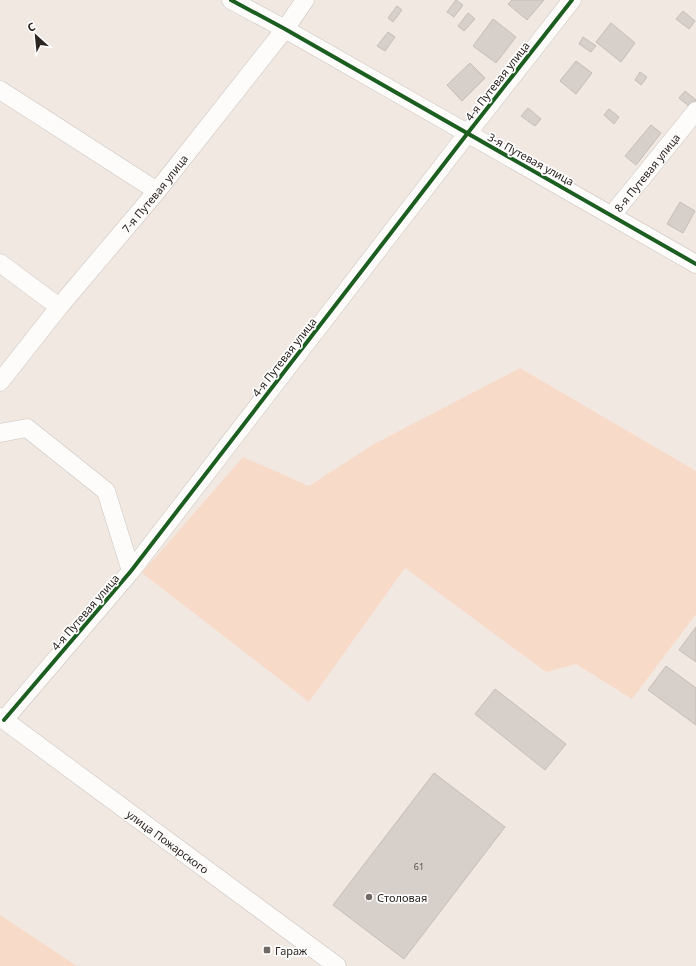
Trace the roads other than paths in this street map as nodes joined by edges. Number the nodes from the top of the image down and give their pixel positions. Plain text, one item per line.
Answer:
1 (231, 0) edge
2 (306, 0) edge
3 (572, 0) edge
4 (285, 29) junction
5 (0, 90) edge
6 (696, 111) edge
7 (467, 134) junction
8 (157, 191) junction
9 (612, 215) junction
10 (0, 263) edge
11 (696, 264) edge
12 (59, 307) junction
13 (0, 382) edge
14 (0, 433) edge
15 (131, 571) junction
16 (2, 718) edge
17 (337, 966) edge

1 - 4 street, 3-я Путевая улица
2 - 4 street, 7-я Путевая улица
3 - 7 street, 4-я Путевая улица
4 - 7 street, 3-я Путевая улица
4 - 8 street, 7-я Путевая улица
5 - 8 street
6 - 9 street, 8-я Путевая улица
7 - 9 street, 3-я Путевая улица
7 - 15 street, 4-я Путевая улица
8 - 12 street, 7-я Путевая улица
9 - 11 street, 3-я Путевая улица
10 - 12 street
12 - 13 street, 7-я Путевая улица
14 - 15 street
15 - 16 street, 4-я Путевая улица
16 - 17 street, улица Пожарского

